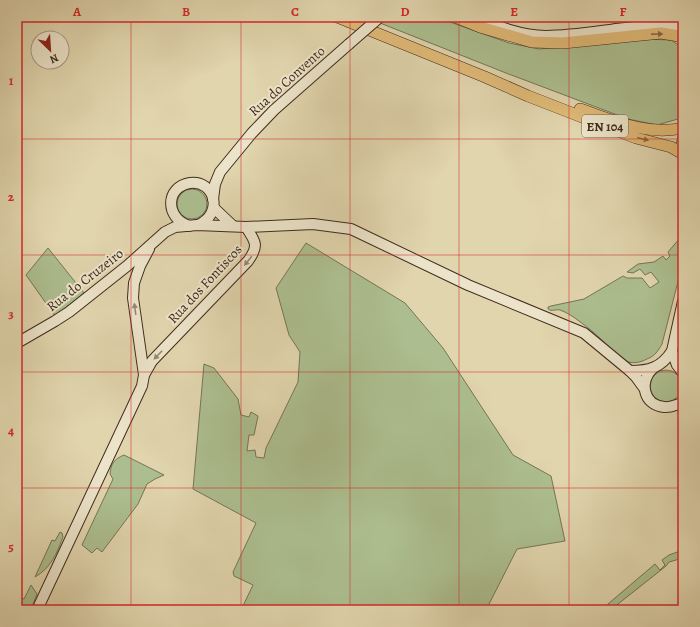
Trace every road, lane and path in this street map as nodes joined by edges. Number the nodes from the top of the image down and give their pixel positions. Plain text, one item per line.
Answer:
1 (337, 17) edge
2 (380, 17) edge
3 (455, 17) edge
4 (475, 17) edge
5 (683, 28) edge
6 (683, 39) edge
7 (485, 77) junction
8 (683, 128) edge
9 (683, 138) edge
10 (683, 153) edge
11 (220, 172) junction
12 (196, 183) junction
13 (213, 204) junction
14 (172, 210) junction
15 (193, 226) junction
16 (233, 226) junction
17 (246, 227) junction
18 (165, 232) junction
19 (151, 246) junction
20 (683, 301) edge
21 (17, 343) edge
22 (672, 351) junction
23 (656, 367) junction
24 (630, 371) junction
25 (682, 371) edge
26 (144, 375) junction
27 (644, 388) junction
28 (680, 402) edge
29 (38, 610) edge

1 - 7 main road, EN 104
2 - 11 street, Rua do Convento, bridge
3 -> 6 main road
4 - 5 street
7 - 8 main road, EN 104
7 -> 10 main road, EN 104
9 - 10 main road
11 - 12 street, Rua do Convento
11 - 13 street, Rua do Convento
12 - 13 street
12 - 14 street
13 - 15 street
13 - 16 street
14 - 15 street
14 - 18 street
15 - 16 street
15 - 18 street
16 - 17 street
17 - 24 street, Rua dos Fontiscos
17 -> 26 street, Rua dos Fontiscos
18 - 19 street, Rua do Cruzeiro
19 - 21 street, Rua do Cruzeiro
26 -> 19 street
20 - 22 street
22 - 23 street
22 - 25 street
23 - 24 street
23 - 25 street
23 - 27 street
24 - 27 street, Rua dos Fontiscos
26 - 29 street, Rua dos Fontiscos
27 - 28 street, Rua dos Fontiscos

